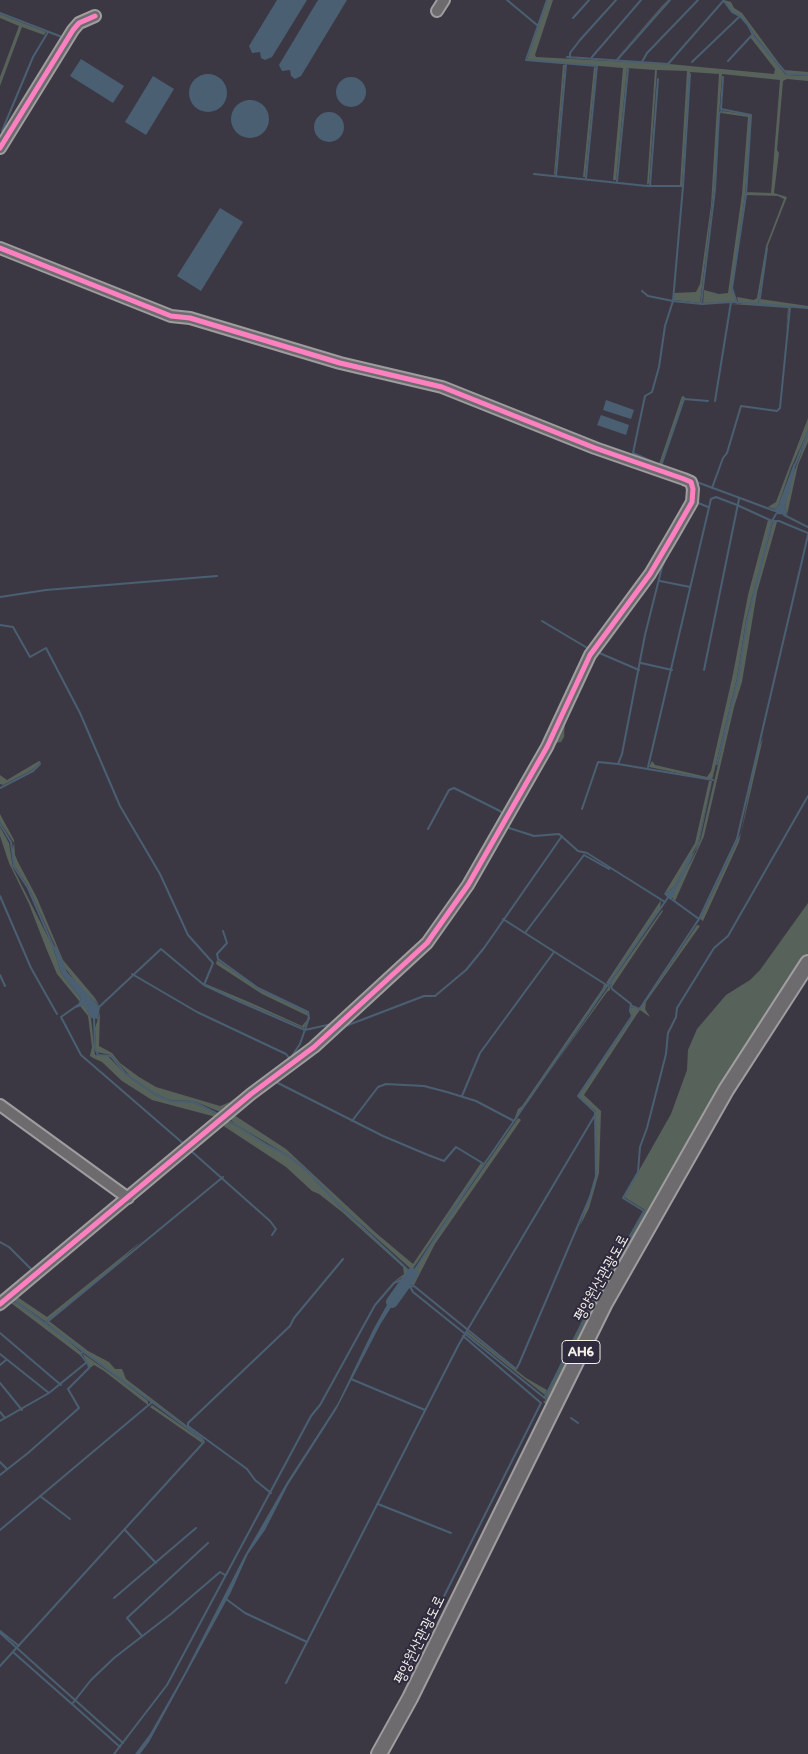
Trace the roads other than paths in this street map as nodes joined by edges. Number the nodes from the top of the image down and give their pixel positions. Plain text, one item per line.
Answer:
1 (444, 0) edge
2 (437, 11) dead end
3 (95, 16) dead end
4 (0, 148) edge
5 (0, 248) edge
6 (808, 963) edge
7 (808, 977) edge
8 (0, 1104) edge
9 (128, 1198) junction
10 (0, 1304) edge
11 (379, 1754) edge
12 (388, 1754) edge

1 - 2 street
3 - 4 street
5 - 9 street
6 - 11 highway, 평양원산관광도로 / AH6
7 - 12 highway
8 - 9 street
9 - 10 street

